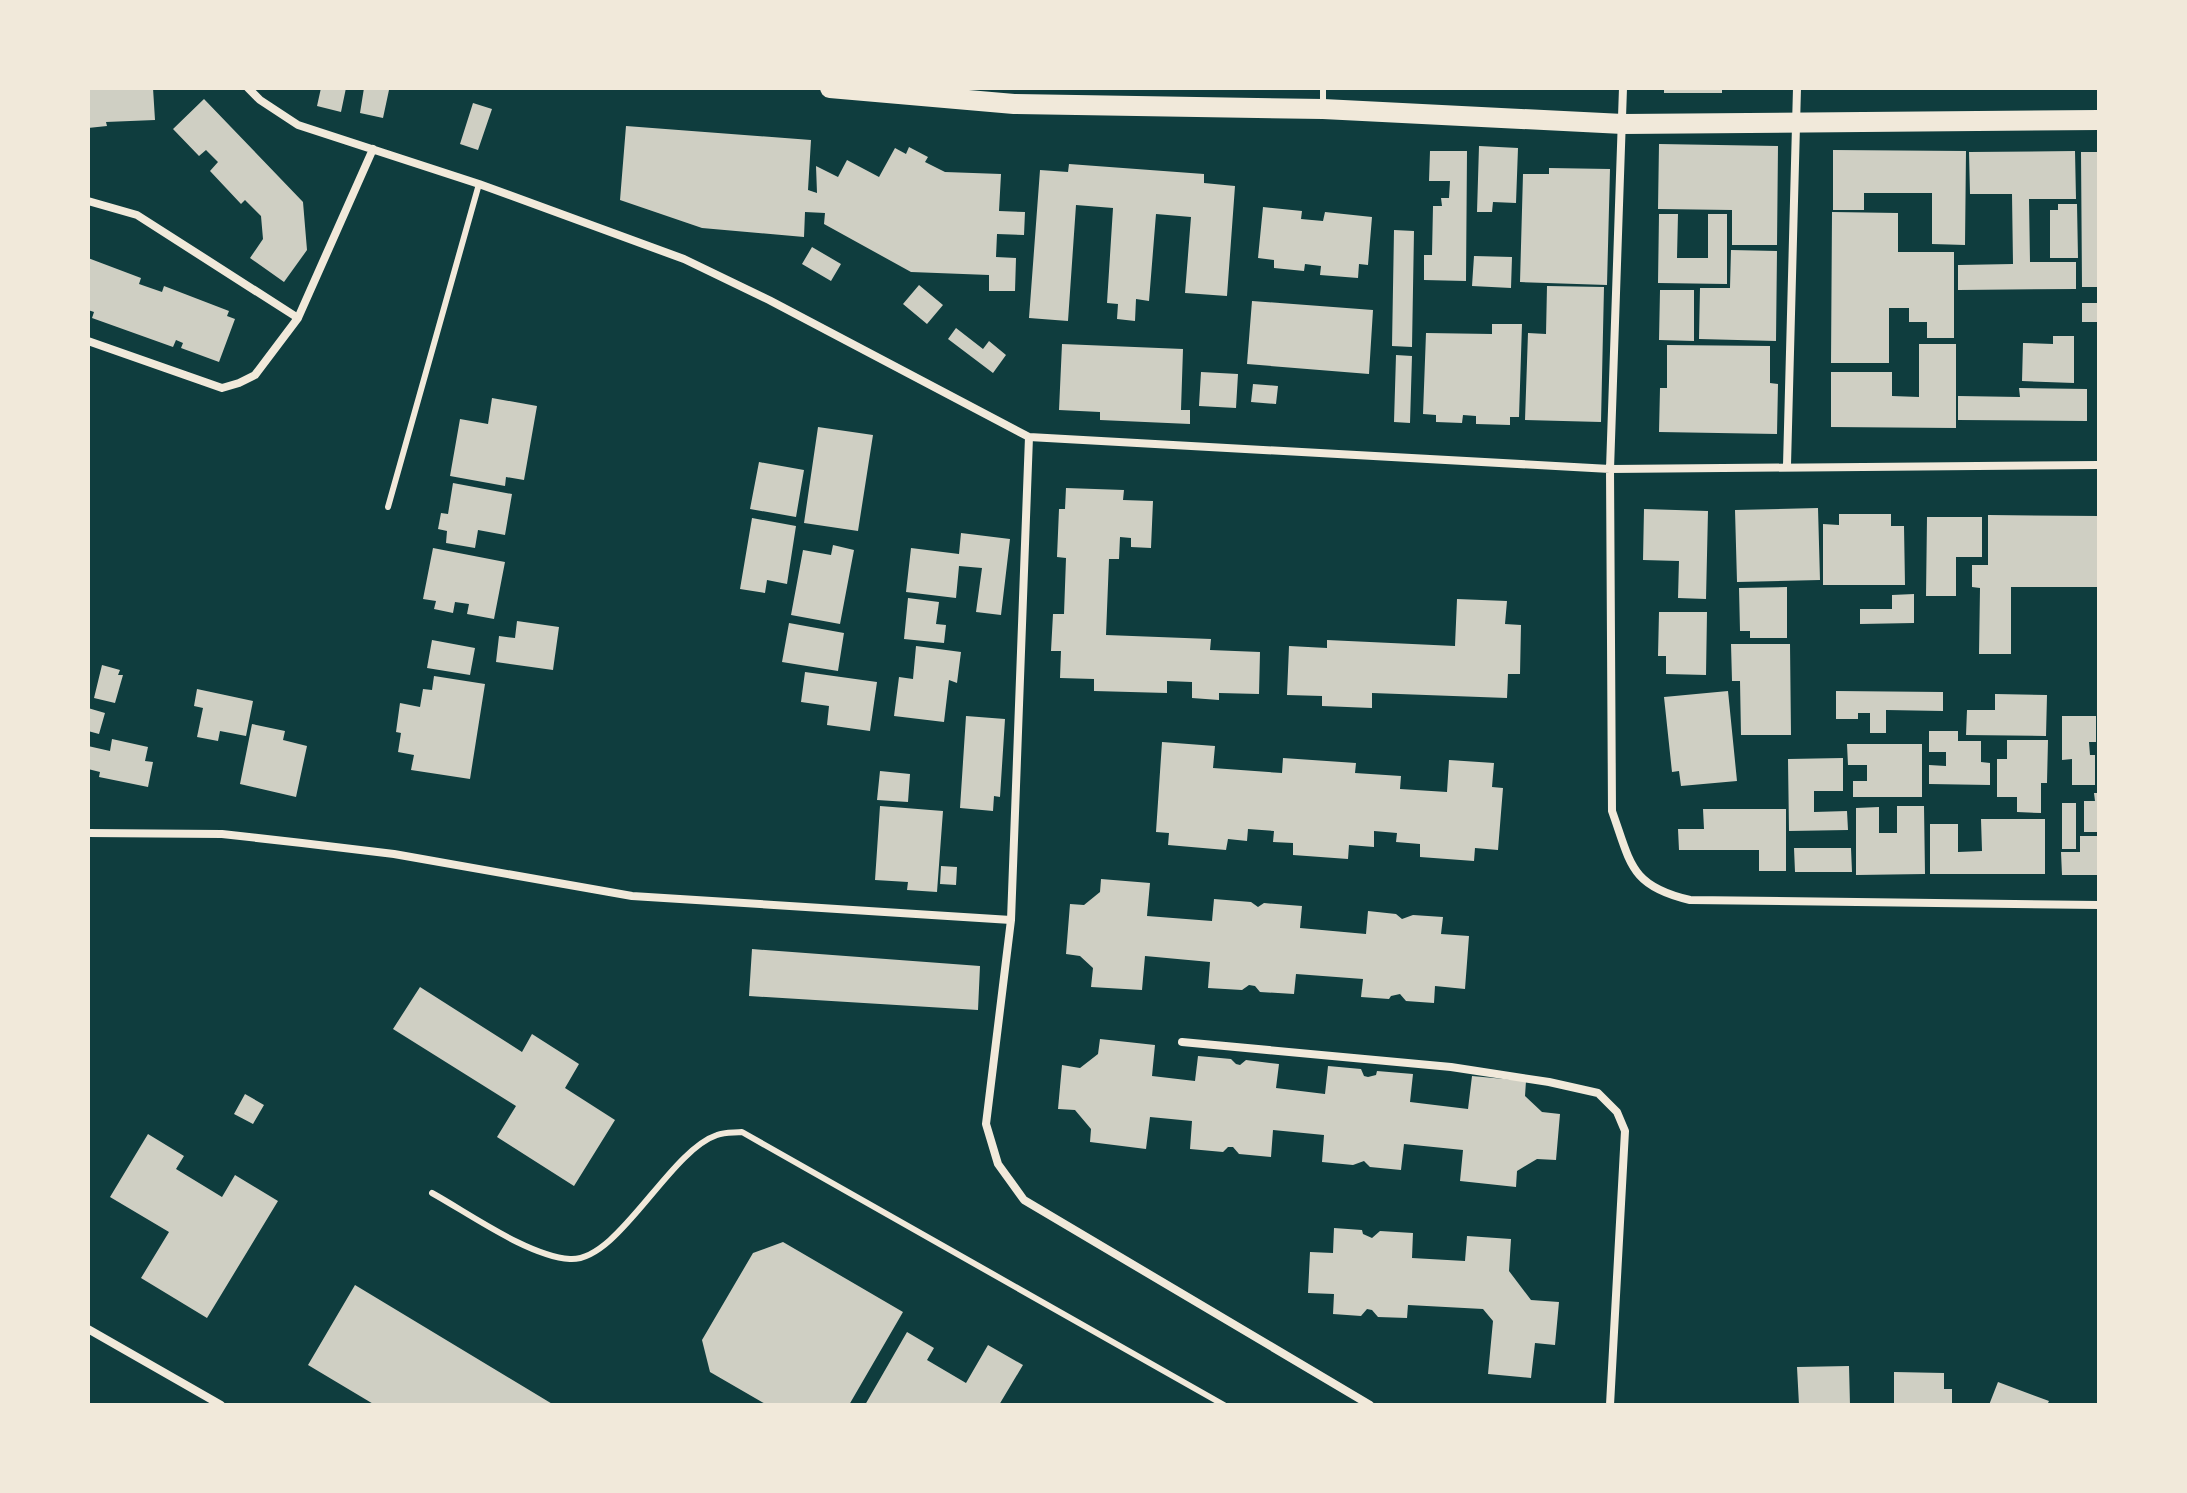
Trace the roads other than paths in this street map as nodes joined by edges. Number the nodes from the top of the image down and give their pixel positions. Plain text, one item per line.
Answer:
1 (248, 88) edge
2 (830, 88) edge
3 (1623, 88) edge
4 (1797, 88) edge
5 (899, 92) edge
6 (1323, 98) edge
7 (2099, 120) edge
8 (1797, 122) junction
9 (1623, 124) junction
10 (373, 149) junction
11 (479, 184) junction
12 (88, 201) edge
13 (298, 318) junction
14 (88, 341) edge
15 (1029, 437) junction
16 (1787, 465) junction
17 (2099, 465) edge
18 (1610, 469) junction
19 (388, 507) dead end
20 (88, 833) edge
21 (2099, 905) edge
22 (1011, 920) junction
23 (1182, 1042) dead end
24 (432, 1193) dead end
25 (88, 1329) edge
26 (221, 1405) edge
27 (1224, 1405) edge
28 (1370, 1405) edge
29 (1610, 1405) edge

1 - 10 street
2 - 5 main road
3 - 9 street
4 - 8 street
5 - 6 main road
6 - 9 main road
7 - 8 main road
8 - 9 main road
8 - 16 street
9 - 18 street
10 - 11 street
10 - 13 street
11 - 15 street
11 - 19 lane
12 - 13 street
13 - 14 street
15 - 18 street
15 - 22 street
16 - 17 street
16 - 18 street
18 - 21 street
20 - 22 street
22 - 28 street
23 - 29 street
24 - 27 lane
25 - 26 street

